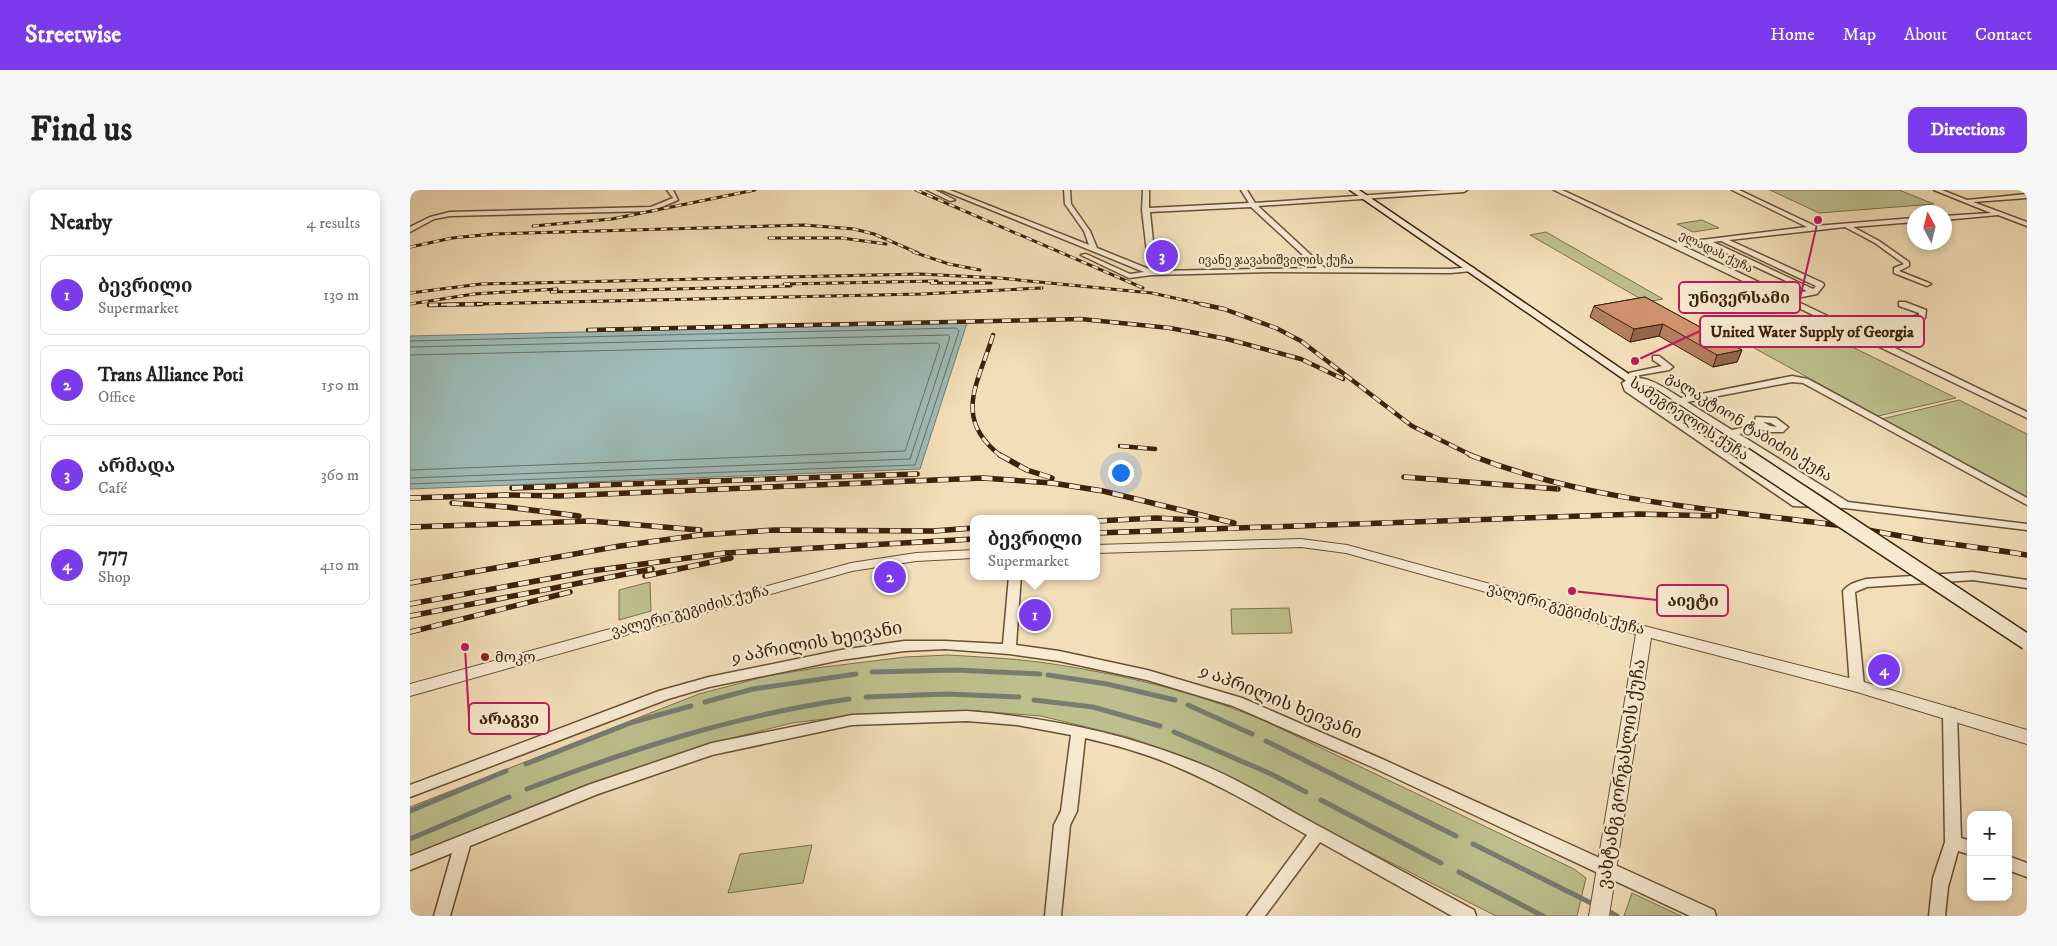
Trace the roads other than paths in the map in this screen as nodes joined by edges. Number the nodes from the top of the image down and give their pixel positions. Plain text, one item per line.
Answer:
1 (670, 190) edge
2 (930, 190) edge
3 (945, 190) edge
4 (1067, 190) edge
5 (1146, 190) edge
6 (1244, 190) edge
7 (1354, 190) edge
8 (1464, 190) edge
9 (1557, 190) edge
10 (1735, 190) edge
11 (1937, 190) edge
12 (1441, 191) edge
13 (2027, 196) edge
14 (1368, 198) junction
15 (1966, 200) junction
16 (1253, 206) junction
17 (1145, 210) junction
18 (2000, 214) junction
19 (1952, 217) edge
20 (1907, 221) edge
21 (1005, 222) dead end
22 (2027, 224) edge
23 (1845, 225) junction
24 (1814, 228) junction
25 (410, 230) edge
26 (1721, 239) junction
27 (1705, 241) junction
28 (1676, 245) junction
29 (1094, 250) junction
30 (1076, 252) dead end
31 (1472, 269) junction
32 (1323, 270) junction
33 (1152, 273) junction
34 (1926, 284) dead end
35 (1814, 292) junction
36 (1784, 298) junction
37 (1902, 304) dead end
38 (1858, 332) junction
39 (1656, 358) dead end
40 (1628, 378) junction
41 (1681, 401) junction
42 (2027, 415) edge
43 (1761, 426) dead end
44 (1732, 433) junction
45 (2027, 502) edge
46 (1845, 505) junction
47 (2027, 527) edge
48 (1100, 549) edge
49 (970, 554) edge
50 (1015, 580) edge
51 (2027, 584) edge
52 (1644, 631) junction
53 (2027, 642) edge
54 (1009, 649) junction
55 (1857, 686) junction
56 (410, 690) edge
57 (1950, 713) junction
58 (1079, 731) junction
59 (2027, 738) edge
60 (410, 791) edge
61 (1317, 834) junction
62 (464, 840) junction
63 (1954, 842) junction
64 (1967, 847) edge
65 (410, 863) edge
66 (2012, 864) edge
67 (1608, 869) junction
68 (2027, 870) edge
69 (1601, 908) edge
70 (442, 916) edge
71 (1053, 916) edge
72 (1255, 916) edge
73 (1468, 916) edge
74 (1708, 916) edge
75 (1937, 916) edge

1 - 25 street
2 - 21 street
3 - 29 street, ივანე ჯავახიშვილის ქუჩა
4 - 29 street
5 - 17 street
6 - 16 street
7 - 14 main road, სამეგრელოს ქუჩა
8 - 12 street
9 - 28 street, ელადას ქუჩა
10 - 24 street
11 - 15 street
12 - 14 street
13 - 15 street
14 - 16 street
14 - 31 main road, სამეგრელოს ქუჩა
15 - 18 street
16 - 17 street
16 - 32 street
17 - 33 street
18 - 19 street
18 - 22 street
20 - 23 street
23 - 24 street
23 - 34 street
24 - 26 street
26 - 27 street
26 - 35 street
27 - 28 street
27 - 35 street
28 - 36 street, ელადას ქუჩა
29 - 33 street, ივანე ჯავახიშვილის ქუჩა
30 - 33 street
31 - 32 street, ივანე ჯავახიშვილის ქუჩა
31 - 40 main road, სამეგრელოს ქუჩა
32 - 33 street, ივანე ჯავახიშვილის ქუჩა
35 - 36 street
36 - 38 street, ელადას ქუჩა
37 - 38 street
38 - 42 street, ელადას ქუჩა
39 - 40 street
40 - 41 street, გალაკტიონ ტაბიძის ქუჩა
40 - 46 street, გალაკტიონ ტაბიძის ქუჩა
40 - 53 main road, სამეგრელოს ქუჩა, bridge
41 - 44 street, გალაკტიონ ტაბიძის ქუჩა
41 - 45 street
43 - 44 street
44 - 46 street, გალაკტიონ ტაბიძის ქუჩა
46 - 47 street, გალაკტიონ ტაბიძის ქუჩა
48 - 52 street, ვალერი გეგიძის ქუჩა
49 - 56 street, ვალერი გეგიძის ქუჩა
50 - 54 street
51 - 55 street
52 - 55 street, ვალერი გეგიძის ქუჩა
52 - 67 street, ვახტანგ გორგასლის ქუჩა
54 - 60 street, 9 აპრილის ხეივანი
54 - 67 street, 9 აპრილის ხეივანი
55 - 57 street, ვალერი გეგიძის ქუჩა
57 - 59 street, ვალერი გეგიძის ქუჩა
57 - 63 street
58 - 61 street
58 - 62 street
58 - 71 street
61 - 72 street
61 - 73 street
62 - 65 street
62 - 70 street
63 - 64 street
63 - 75 street
66 - 68 street
67 - 69 street, ვახტანგ გორგასლის ქუჩა
67 - 74 street, 9 აპრილის ხეივანი

